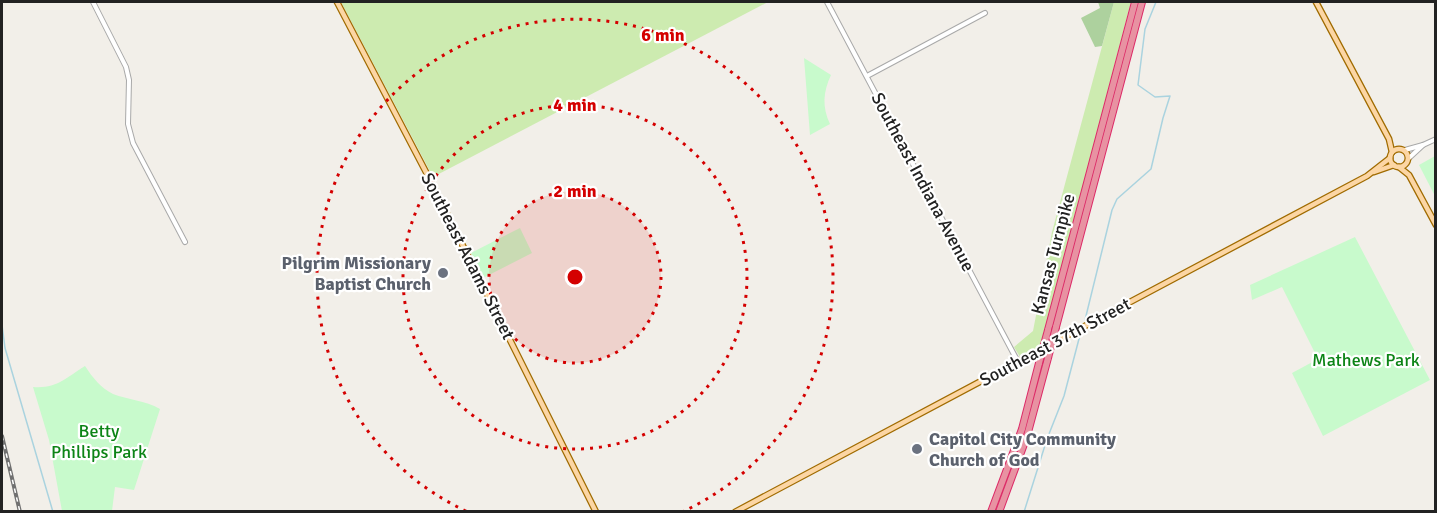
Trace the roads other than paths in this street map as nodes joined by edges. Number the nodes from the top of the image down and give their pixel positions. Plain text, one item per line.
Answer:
1 (93, 2) edge
2 (337, 2) edge
3 (827, 2) edge
4 (1135, 2) edge
5 (1142, 2) edge
6 (1316, 2) edge
7 (985, 13) dead end
8 (867, 76) junction
9 (1436, 138) edge
10 (1389, 139) junction
11 (1423, 145) junction
12 (1399, 148) junction
13 (1405, 150) junction
14 (1392, 152) junction
15 (1390, 159) junction
16 (1408, 161) junction
17 (1397, 166) junction
18 (1374, 172) junction
19 (1409, 175) junction
20 (1436, 225) edge
21 (185, 242) dead end
22 (1018, 362) junction
23 (596, 512) edge
24 (735, 512) edge
25 (991, 512) edge
26 (999, 512) edge

1 - 21 street
2 - 23 main road, Southeast Adams Street
3 - 8 street, Southeast Indiana Avenue
4 - 25 highway, Kansas Turnpike, bridge
5 - 26 highway, Kansas Turnpike, bridge
6 - 10 main road
7 - 8 street
8 - 22 street, Southeast Indiana Avenue
9 - 11 street
10 - 12 main road
10 - 14 main road
11 - 13 street
11 - 16 street
12 - 13 main road
12 - 14 main road
13 - 16 main road
14 - 15 main road
15 - 17 main road
15 - 18 main road, Southeast 37th Street
16 - 17 main road
16 - 19 main road
17 - 18 main road, Southeast 37th Street
17 - 19 main road
18 - 22 main road, Southeast 37th Street
19 - 20 main road
22 - 24 main road, Southeast 37th Street

